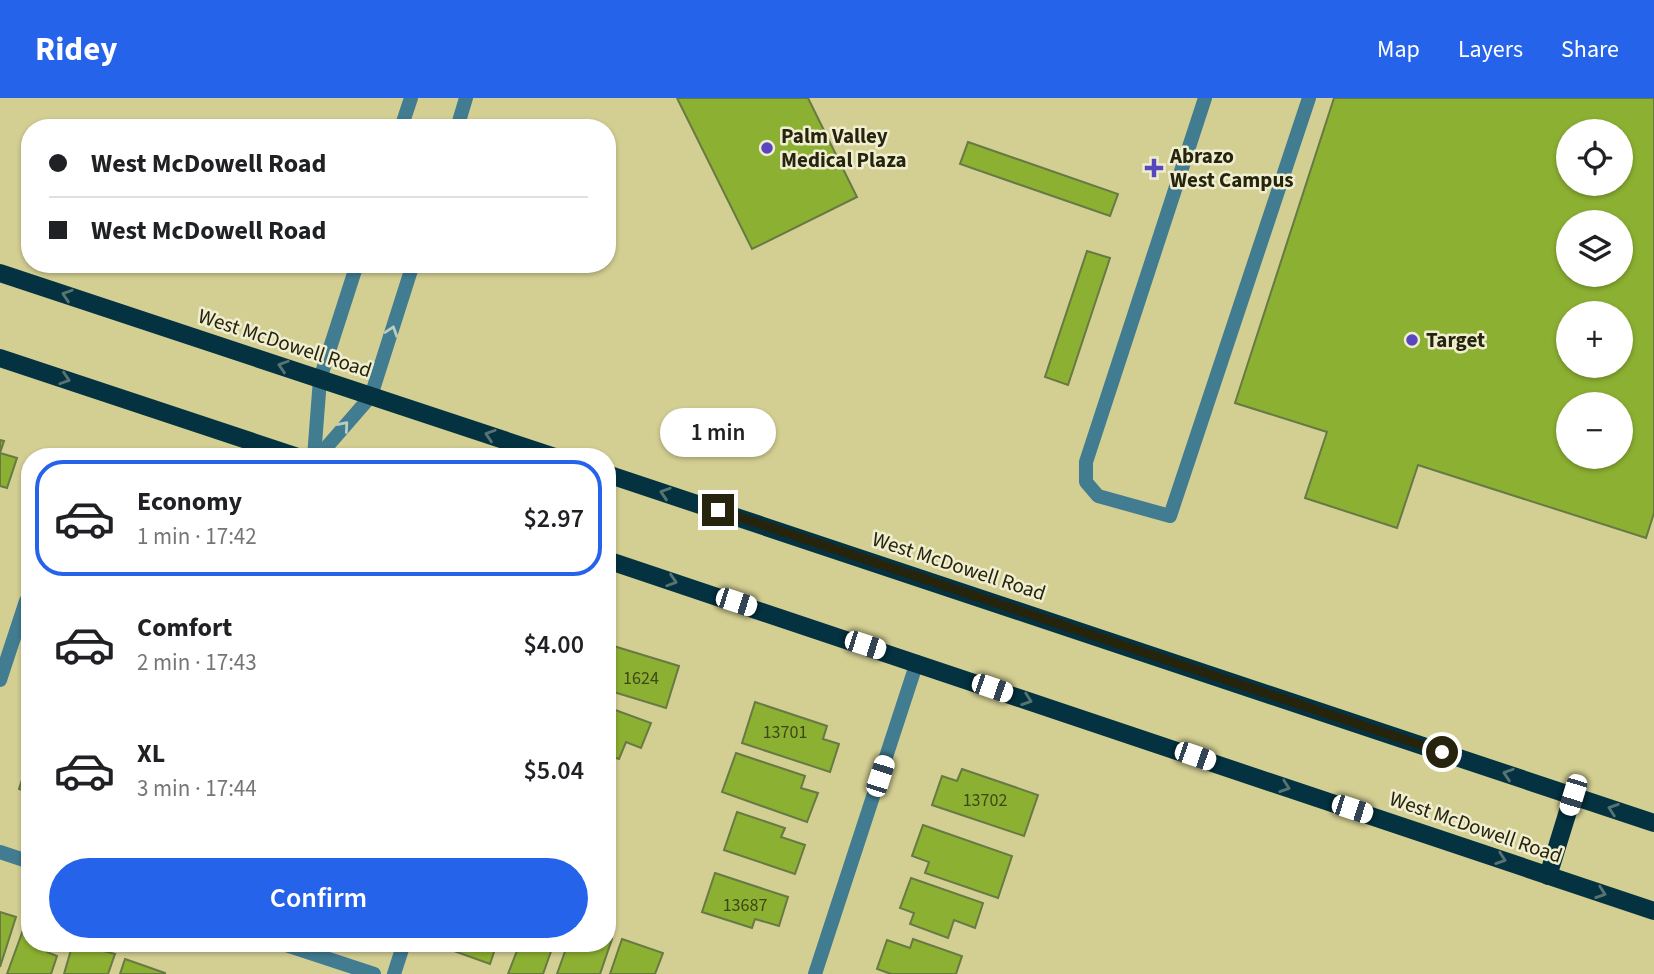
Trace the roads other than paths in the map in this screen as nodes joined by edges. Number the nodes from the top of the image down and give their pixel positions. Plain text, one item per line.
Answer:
1 (411, 98) edge
2 (466, 98) edge
3 (1205, 98) edge
4 (1309, 98) edge
5 (404, 119) edge
6 (460, 119) edge
7 (0, 273) edge
8 (354, 273) edge
9 (410, 273) edge
10 (0, 358) edge
11 (320, 379) junction
12 (371, 396) junction
13 (271, 448) edge
14 (316, 448) edge
15 (324, 448) edge
16 (528, 448) edge
17 (616, 477) edge
18 (616, 562) edge
19 (21, 616) edge
20 (916, 662) junction
21 (0, 680) edge
22 (1573, 795) junction
23 (1654, 822) edge
24 (0, 852) edge
25 (21, 859) edge
26 (1549, 876) junction
27 (1654, 911) edge
28 (306, 952) edge
29 (401, 952) edge
30 (373, 974) edge
31 (394, 974) edge
32 (815, 974) edge

1 - 5 street
2 - 6 street
3 - 4 street
11 -> 7 main road, West McDowell Road
8 - 11 street
12 -> 9 street
10 -> 13 main road
11 - 12 main road, West McDowell Road
11 - 14 street
15 -> 12 street
16 -> 12 main road, West McDowell Road
22 -> 17 main road, West McDowell Road
18 -> 20 main road, West McDowell Road
19 - 21 street
20 -> 26 main road, West McDowell Road
20 - 32 street
23 -> 22 main road, West McDowell Road
22 - 26 main road
24 - 25 street
26 -> 27 main road, West McDowell Road
28 - 30 street
29 - 31 street

